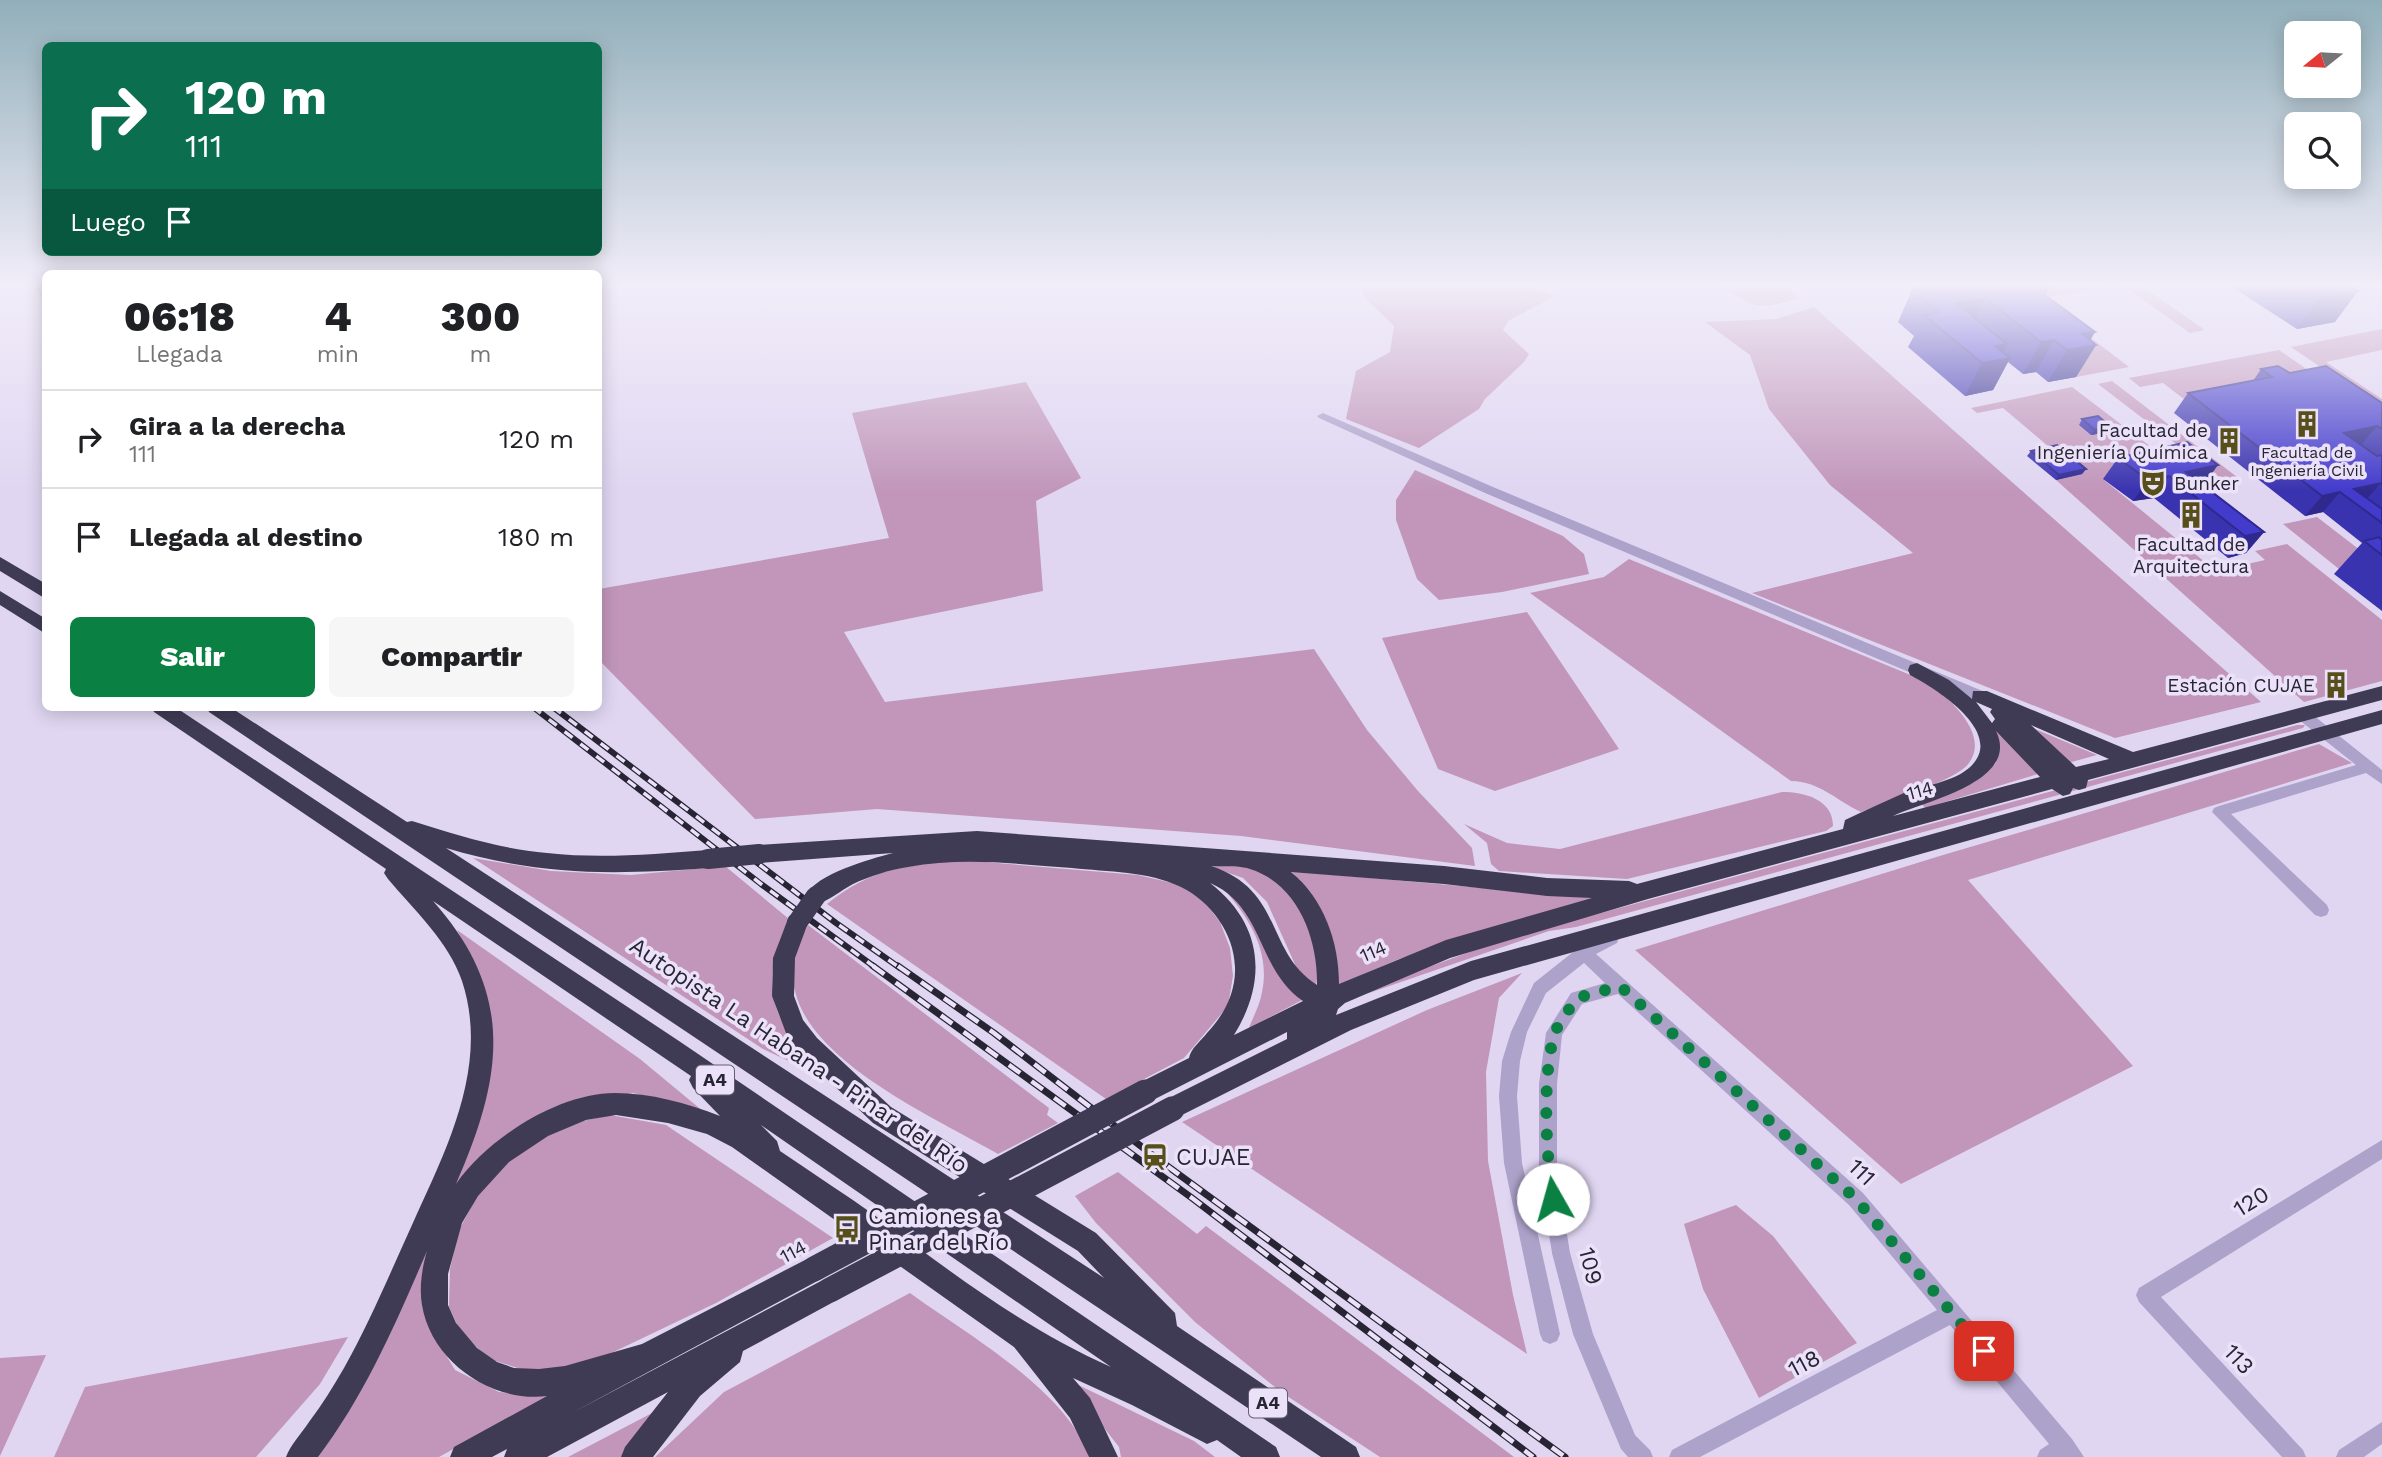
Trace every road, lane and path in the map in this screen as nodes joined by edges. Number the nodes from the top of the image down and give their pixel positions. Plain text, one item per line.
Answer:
1 (1323, 416) dead end
2 (0, 563) edge
3 (42, 590) edge
4 (0, 597) edge
5 (42, 625) edge
6 (1917, 670) junction
7 (2382, 693) edge
8 (1980, 696) junction
9 (167, 711) edge
10 (222, 711) edge
11 (2303, 715) junction
12 (2382, 717) edge
13 (2326, 733) junction
14 (2132, 760) junction
15 (2368, 767) junction
16 (2064, 778) junction
17 (2382, 778) edge
18 (2085, 799) junction
19 (388, 821) junction
20 (1797, 850) junction
21 (379, 855) junction
22 (1251, 859) junction
23 (1103, 862) junction
24 (1648, 890) junction
25 (2321, 910) dead end
26 (1647, 920) junction
27 (1584, 953) junction
28 (1471, 971) junction
29 (1620, 986) junction
30 (1328, 999) junction
31 (671, 1049) junction
32 (1187, 1069) junction
33 (1235, 1077) junction
34 (817, 1103) junction
35 (882, 1115) junction
36 (2382, 1149) edge
37 (789, 1171) junction
38 (822, 1280) junction
39 (2146, 1295) joint
40 (1952, 1313) junction
41 (763, 1325) junction
42 (1550, 1334) dead end
43 (1019, 1335) junction
44 (1189, 1350) junction
45 (647, 1356) junction
46 (2382, 1432) edge
47 (2062, 1453) edge
48 (300, 1457) edge
49 (464, 1457) edge
50 (518, 1457) edge
51 (635, 1457) edge
52 (1104, 1457) edge
53 (1257, 1457) edge
54 (1266, 1457) edge
55 (1346, 1457) edge
56 (1643, 1457) edge
57 (1679, 1457) edge
58 (2296, 1457) edge
59 (2346, 1457) edge

1 - 6 street
2 - 3 highway
4 - 5 highway
6 - 8 street
6 - 20 highway
7 - 11 highway, 114
8 - 14 highway
8 - 16 highway
9 - 21 highway, A4
10 - 19 highway, Autopista La Habana - Pinar del Río / A4
11 - 13 street
11 - 14 highway, 114
12 - 13 highway, 114
13 - 15 street
13 - 18 highway, 114
14 - 16 highway, 114
15 - 17 street
15 - 25 street
16 - 18 highway
16 - 20 highway, 114
18 - 26 highway, 114
19 - 22 highway, bridge
19 - 34 highway, Autopista La Habana - Pinar del Río / A4
20 - 24 highway, 114
21 - 31 highway, A4
21 - 48 highway
22 - 24 highway
22 - 30 highway
23 - 30 highway
23 - 32 highway
23 - 35 highway, bridge
24 - 30 highway, 114
26 - 27 street
26 - 28 highway, 114
27 - 29 street, 111
27 - 42 street
28 - 30 highway
28 - 33 highway, 114
29 - 40 street, 111
29 - 56 street, 109
30 - 32 highway, 114
30 - 33 highway
31 - 37 highway
31 - 54 highway, A4
32 - 38 highway, 114, bridge
33 - 38 highway, 114, bridge
34 - 35 highway
34 - 44 highway, Autopista La Habana - Pinar del Río / A4
35 - 44 highway
36 - 39 street, 120
37 - 43 highway
37 - 45 highway
38 - 41 highway, 114
38 - 45 highway, 114
39 - 58 street, 113
40 - 47 street, 111
40 - 57 street, 118
41 - 50 highway, 114
41 - 51 highway
43 - 52 highway
43 - 53 highway
44 - 55 highway, Autopista La Habana - Pinar del Río / A4
45 - 49 highway, 114
46 - 59 street

